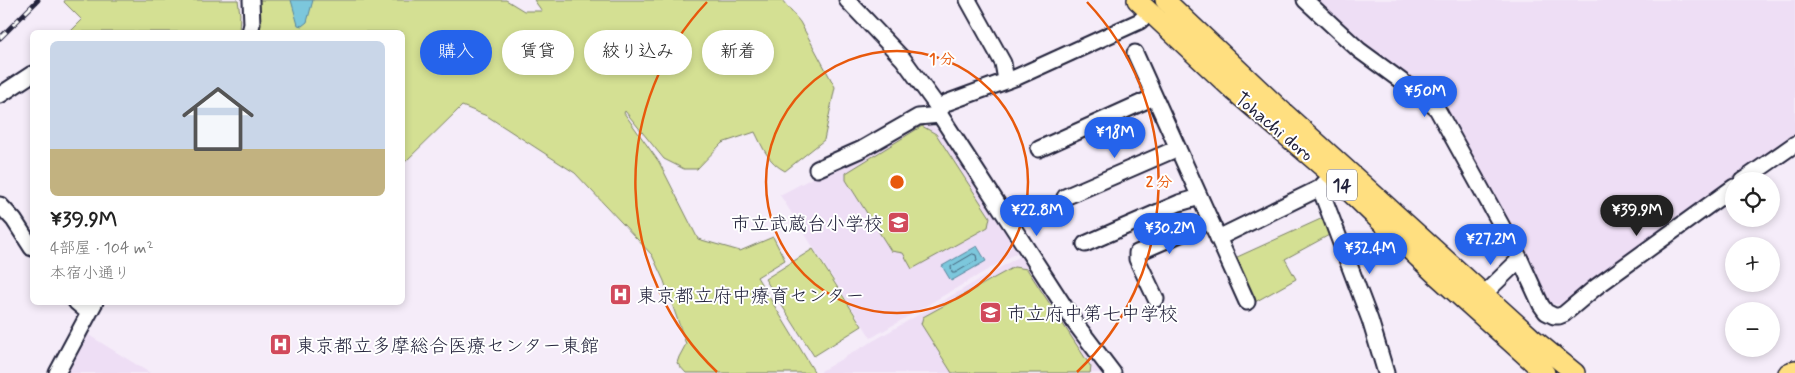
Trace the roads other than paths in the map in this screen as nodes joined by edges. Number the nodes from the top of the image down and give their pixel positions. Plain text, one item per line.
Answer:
1 (250, 0) edge
2 (847, 0) edge
3 (968, 0) edge
4 (1165, 0) edge
5 (1305, 0) edge
6 (1143, 6) edge
7 (1191, 24) junction
8 (250, 30) edge
9 (1134, 53) dead end
10 (30, 75) edge
11 (1006, 80) junction
12 (0, 95) edge
13 (1154, 97) junction
14 (1249, 104) junction
15 (940, 113) junction
16 (1795, 144) edge
17 (1178, 148) junction
18 (1039, 149) dead end
19 (817, 169) dead end
20 (1755, 172) edge
21 (1326, 181) junction
22 (1725, 193) edge
23 (1065, 197) dead end
24 (1200, 197) junction
25 (0, 205) edge
26 (1210, 221) junction
27 (1218, 238) junction
28 (1085, 244) dead end
29 (30, 245) edge
30 (1520, 259) junction
31 (1484, 294) junction
32 (1156, 299) dead end
33 (1247, 302) dead end
34 (92, 308) edge
35 (1531, 337) junction
36 (1536, 370) edge
37 (1795, 370) edge
38 (57, 373) edge
39 (1112, 373) edge
40 (1386, 373) edge
41 (1564, 373) edge
42 (1575, 373) edge
43 (1788, 373) edge

1 - 8 street
2 - 15 street
3 - 11 street
4 - 7 main road, Tohachi doro / 14
5 - 30 street
6 - 11 street
6 - 14 main road, Tohachi doro / 14
7 - 14 main road
7 - 31 main road, Tohachi doro / 14
9 - 13 street
10 - 12 street
11 - 15 street
13 - 17 street
13 - 18 street
14 - 21 main road, Tohachi doro / 14
15 - 19 street
15 - 39 street
16 - 20 street
17 - 23 street
17 - 24 street
21 - 27 street
21 - 36 main road, Tohachi doro / 14
21 - 40 street
22 - 30 street
24 - 26 street
24 - 28 street
25 - 29 street
26 - 27 street
26 - 32 street
27 - 33 street
30 - 31 street
31 - 35 main road, Tohachi doro / 14
34 - 38 street
35 - 41 main road, Tohachi doro / 14
35 - 42 main road, Tohachi doro / 14
37 - 43 main road

